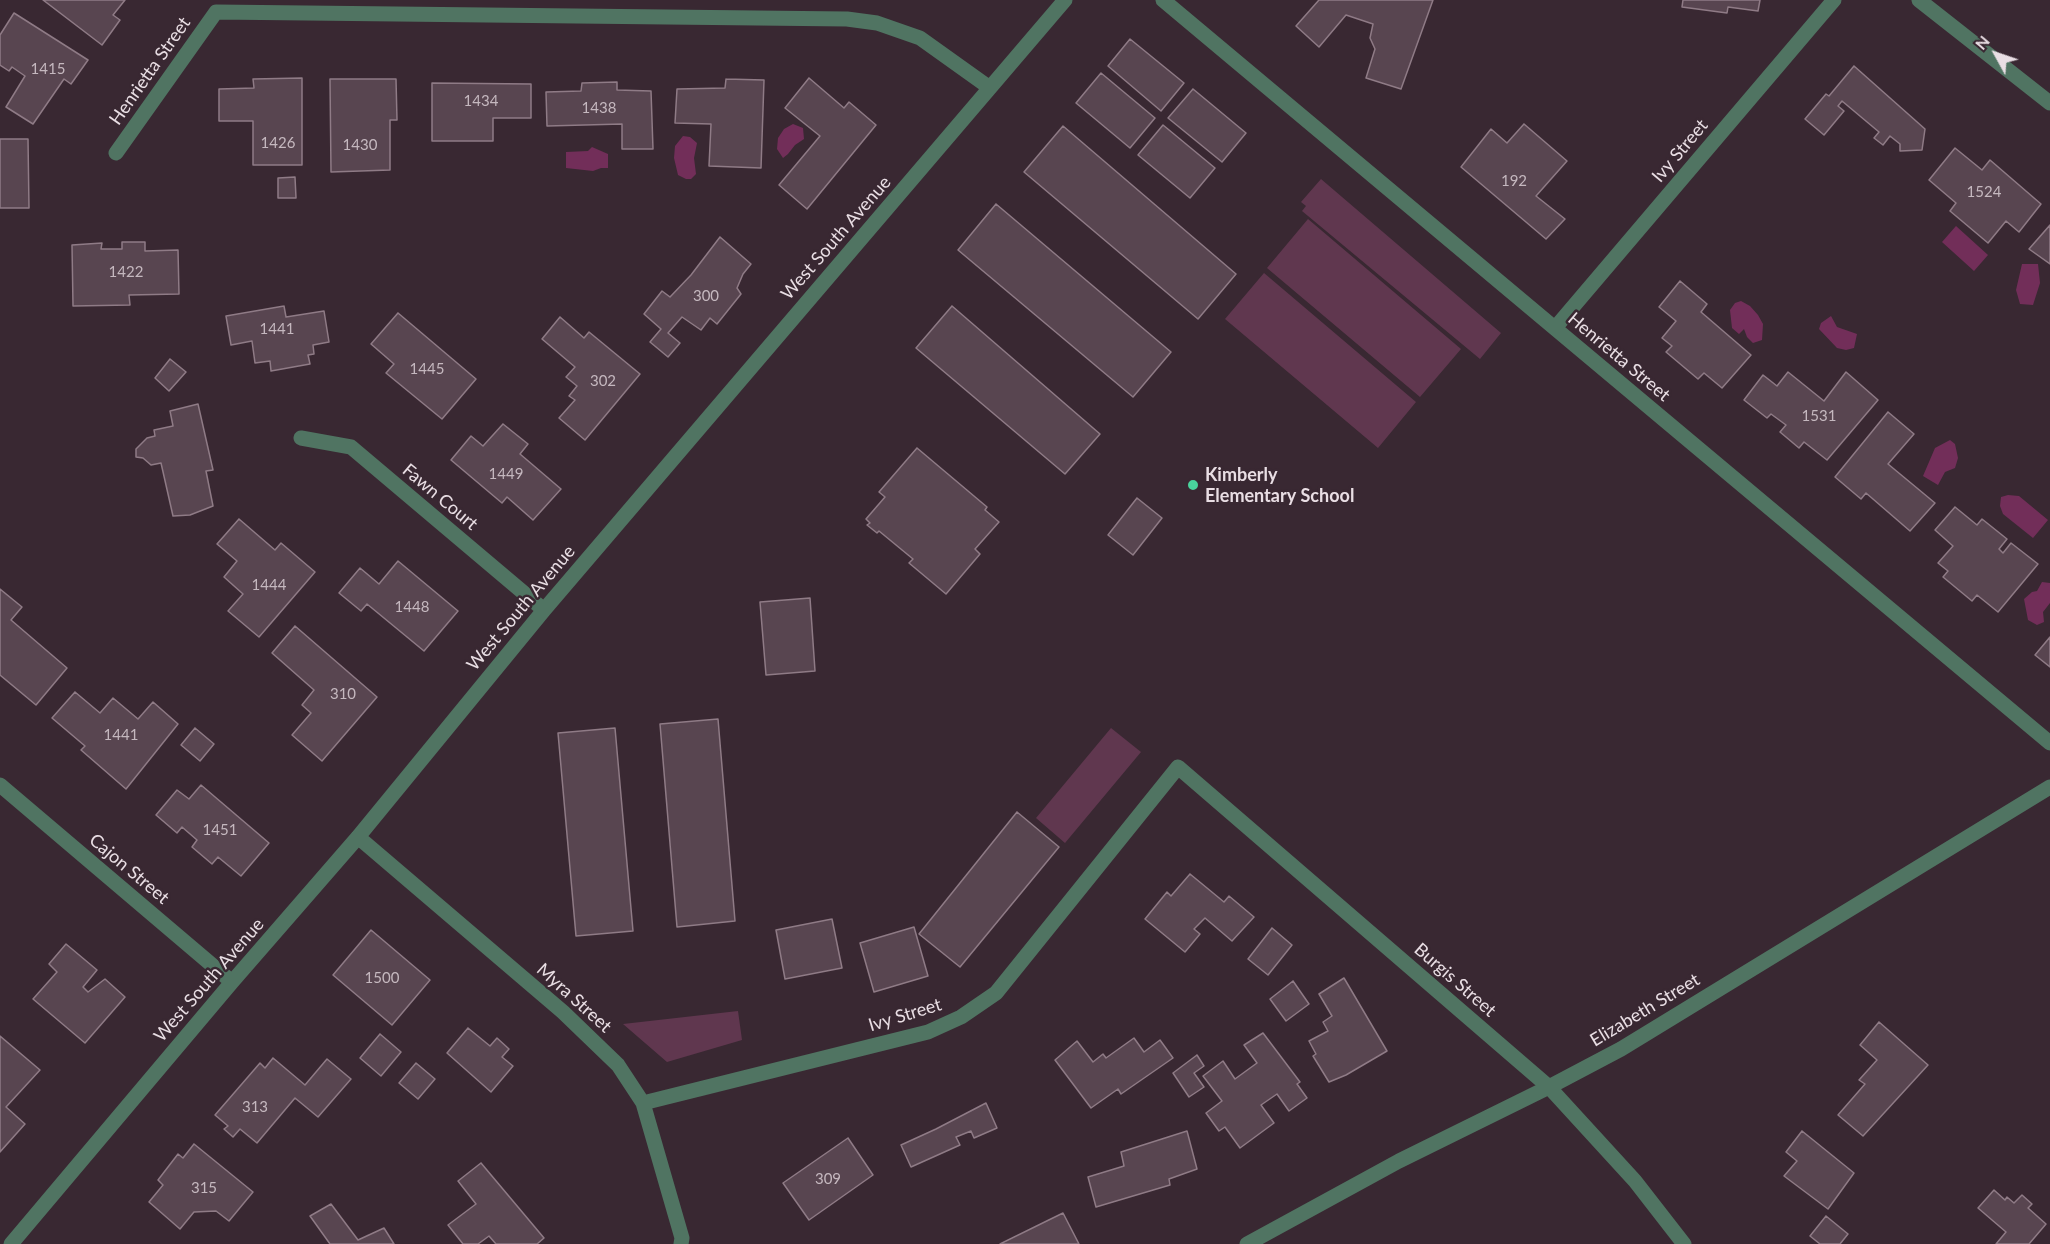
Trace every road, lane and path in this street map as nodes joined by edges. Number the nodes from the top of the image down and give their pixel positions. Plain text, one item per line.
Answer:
1 (1065, 0) edge
2 (1163, 0) edge
3 (1834, 0) edge
4 (1919, 0) edge
5 (990, 88) junction
6 (2050, 103) edge
7 (116, 153) dead end
8 (1555, 328) junction
9 (301, 438) dead end
10 (544, 610) junction
11 (2050, 743) edge
12 (1178, 767) joint
13 (0, 785) edge
14 (2050, 787) edge
15 (358, 837) junction
16 (232, 982) junction
17 (1549, 1087) junction
18 (642, 1103) junction
19 (11, 1244) edge
20 (681, 1244) edge
21 (1247, 1244) edge
22 (1684, 1244) edge

1 - 5 street, West South Avenue
2 - 8 street, Henrietta Street
3 - 8 street, Ivy Street
4 - 6 street
5 - 7 street, Henrietta Street
5 - 10 street, West South Avenue
8 - 11 street, Henrietta Street
9 - 10 street, Fawn Court
10 - 15 street, West South Avenue
12 - 17 street, Burgis Street
12 - 18 street, Ivy Street
13 - 16 street, Cajon Street
14 - 17 street, Elizabeth Street
15 - 16 street, West South Avenue
15 - 18 street, Myra Street
16 - 19 street, West South Avenue
17 - 21 street, Elizabeth Street
17 - 22 street, Burgis Street
18 - 20 street, Myra Street

